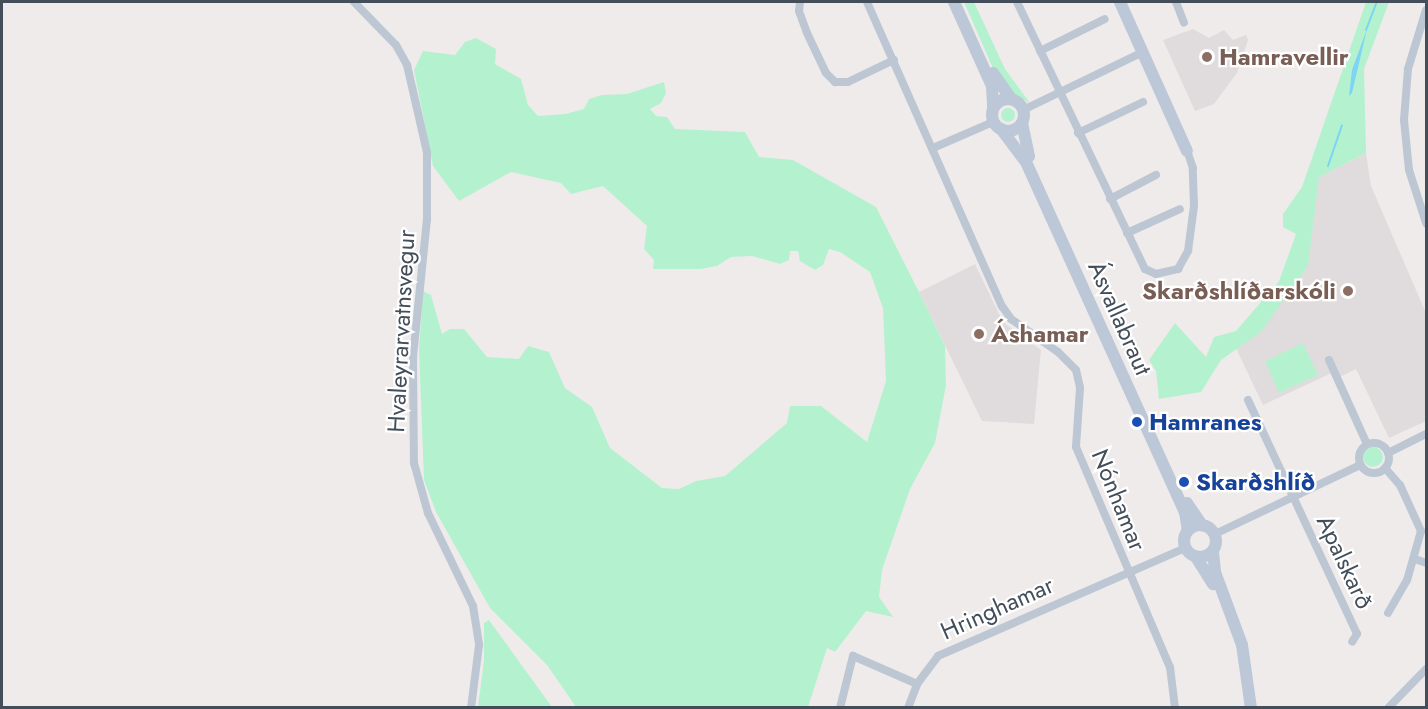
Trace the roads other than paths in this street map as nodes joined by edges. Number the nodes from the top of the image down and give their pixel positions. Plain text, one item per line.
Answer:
1 (354, 2) edge
2 (800, 2) edge
3 (867, 2) edge
4 (954, 2) edge
5 (962, 2) edge
6 (1017, 2) edge
7 (1120, 2) edge
8 (1176, 2) edge
9 (1426, 10) edge
10 (1105, 19) dead end
11 (1184, 23) dead end
12 (1040, 51) junction
13 (1143, 52) junction
14 (894, 60) junction
15 (1059, 93) junction
16 (1011, 99) junction
17 (1143, 102) dead end
18 (993, 108) junction
19 (1023, 110) junction
20 (1022, 123) junction
21 (997, 126) junction
22 (1078, 133) junction
23 (933, 148) junction
24 (1189, 155) joint
25 (1156, 175) dead end
26 (1110, 199) junction
27 (1180, 208) dead end
28 (1426, 223) edge
29 (1127, 233) junction
30 (1329, 360) dead end
31 (1248, 400) dead end
32 (1426, 434) edge
33 (1367, 444) junction
34 (1388, 453) junction
35 (1360, 465) junction
36 (1385, 468) junction
37 (1293, 498) junction
38 (1202, 525) junction
39 (1188, 530) junction
40 (1215, 534) junction
41 (1185, 548) junction
42 (1213, 552) junction
43 (1196, 557) junction
44 (1415, 558) junction
45 (1426, 563) edge
46 (1127, 572) junction
47 (1388, 613) dead end
48 (1352, 642) dead end
49 (1426, 669) edge
50 (916, 684) junction
51 (471, 708) edge
52 (840, 708) edge
53 (908, 708) edge
54 (1175, 708) edge
55 (1245, 708) edge
56 (1251, 708) edge
57 (1388, 708) edge

1 - 51 street, Hvaleyrarvatnsvegur
2 - 14 street
3 - 14 street
4 - 18 main road
5 - 16 main road
6 - 12 street
7 - 13 main road
8 - 11 street
9 - 28 street
10 - 12 street
12 - 15 street
13 - 15 street
13 - 24 main road
14 - 23 street
15 - 19 street
15 - 22 street
16 - 18 main road
16 - 19 main road
17 - 22 street
18 - 21 main road
19 - 20 main road
20 - 21 main road
20 - 38 main road, Ásvallabraut
21 - 23 street
21 - 39 main road, Ásvallabraut
22 - 26 street
23 - 46 street, Nónhamar
24 - 29 street
25 - 26 street
26 - 29 street
27 - 29 street
30 - 33 street
31 - 37 street
32 - 34 street
33 - 34 street
33 - 35 street
34 - 36 street
35 - 36 street
35 - 37 street
36 - 44 street
37 - 40 street
37 - 48 street, Apalskarð
38 - 39 main road
38 - 40 main road
39 - 41 main road
40 - 42 main road
41 - 43 main road
41 - 46 street, Hringhamar
42 - 43 main road
42 - 56 main road
43 - 55 main road
44 - 45 street
44 - 47 street
46 - 50 street, Hringhamar
46 - 54 street
49 - 57 street
50 - 52 street
50 - 53 street, Hringhamar

